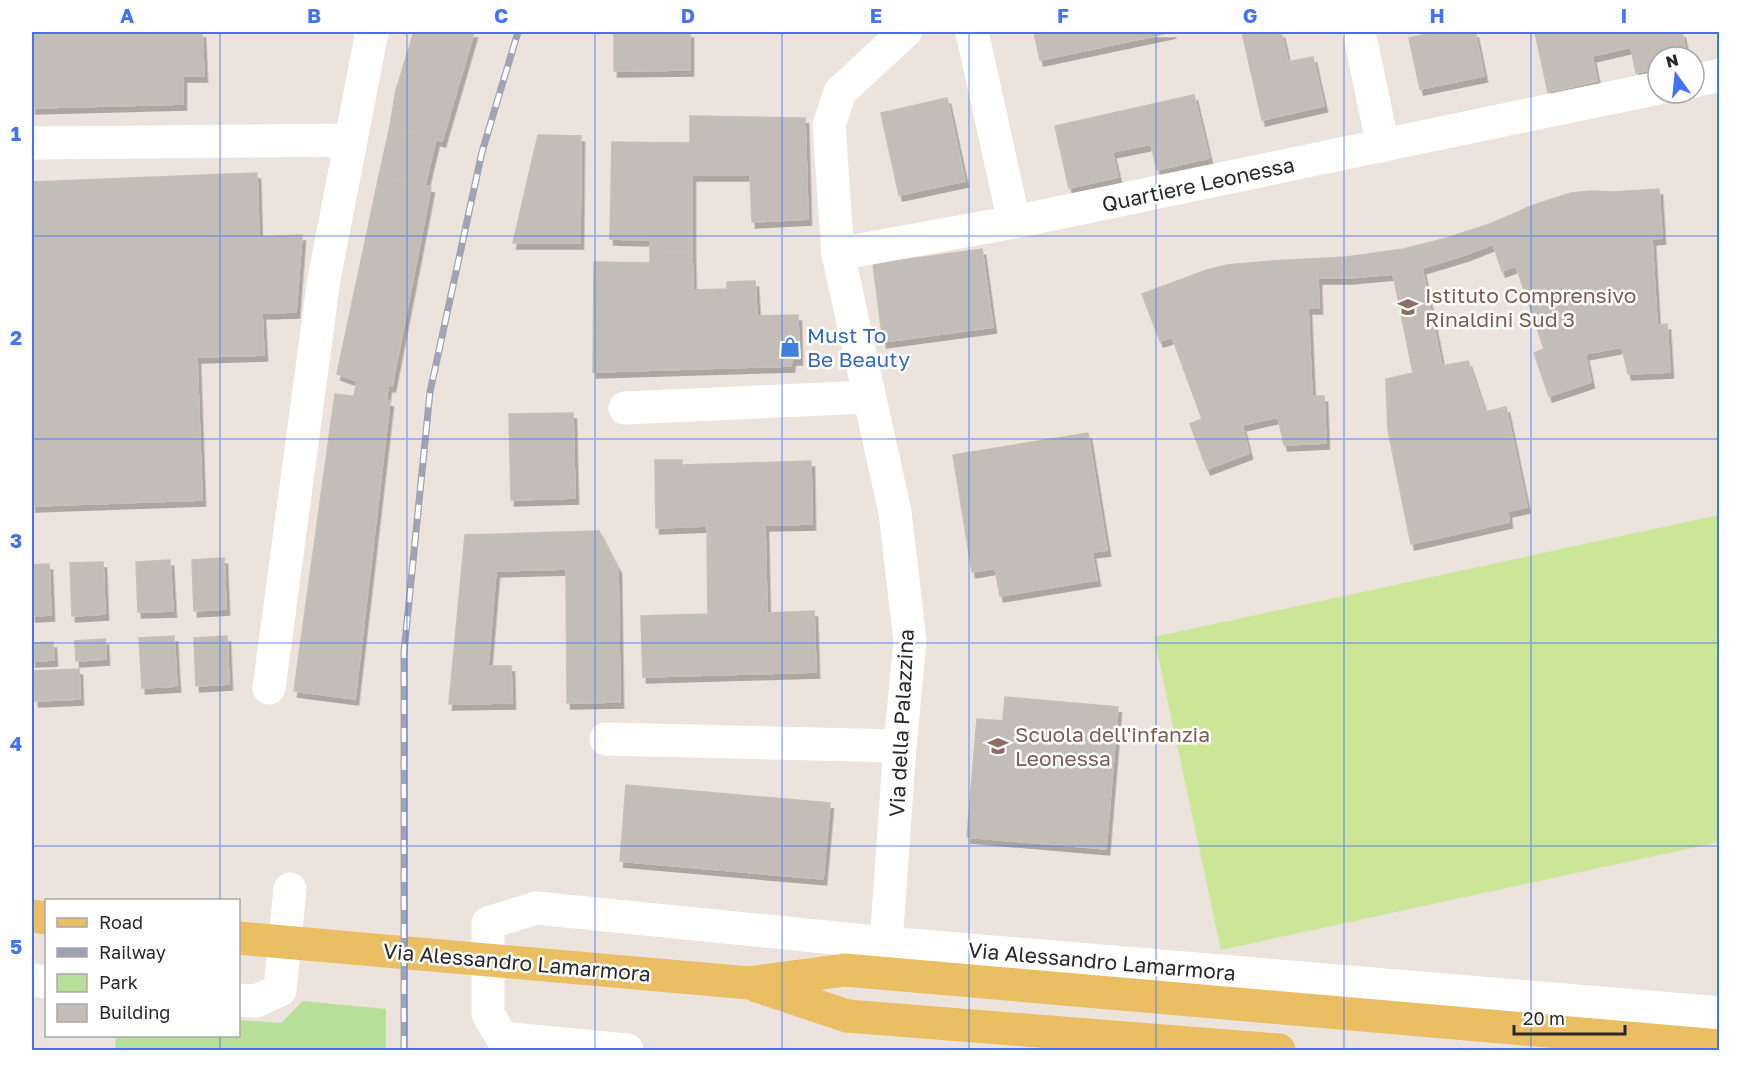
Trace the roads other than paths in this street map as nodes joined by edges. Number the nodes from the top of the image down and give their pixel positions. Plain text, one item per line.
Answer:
1 (372, 32) edge
2 (905, 32) edge
3 (972, 32) edge
4 (1359, 32) edge
5 (1646, 91) edge
6 (351, 140) junction
7 (32, 143) edge
8 (1383, 146) junction
9 (1014, 222) junction
10 (838, 254) junction
11 (869, 397) junction
12 (625, 408) dead end
13 (269, 688) dead end
14 (606, 739) dead end
15 (900, 746) junction
16 (290, 889) dead end
17 (240, 938) edge
18 (886, 943) junction
19 (749, 983) junction
20 (240, 1000) edge
21 (1719, 1013) edge
22 (1719, 1046) edge
23 (627, 1050) edge
24 (1279, 1050) edge

1 - 6 street
2 - 10 street, Via della Palazzina
3 - 9 street
4 - 8 street
5 - 8 street, Quartiere Leonessa
6 - 7 street
6 - 13 street
8 - 9 street, Quartiere Leonessa
9 - 10 street, Quartiere Leonessa
10 - 11 street, Via della Palazzina
11 - 12 street
11 - 15 street, Via della Palazzina
14 - 15 street
15 - 18 street, Via della Palazzina
16 - 20 street
17 - 19 main road, Via Alessandro Lamarmora
18 - 21 street, Via Alessandro Lamarmora
18 - 23 street, Via Alessandro Lamarmora
19 - 22 main road, Via Alessandro Lamarmora
19 - 24 main road, Via Alessandro Lamarmora

